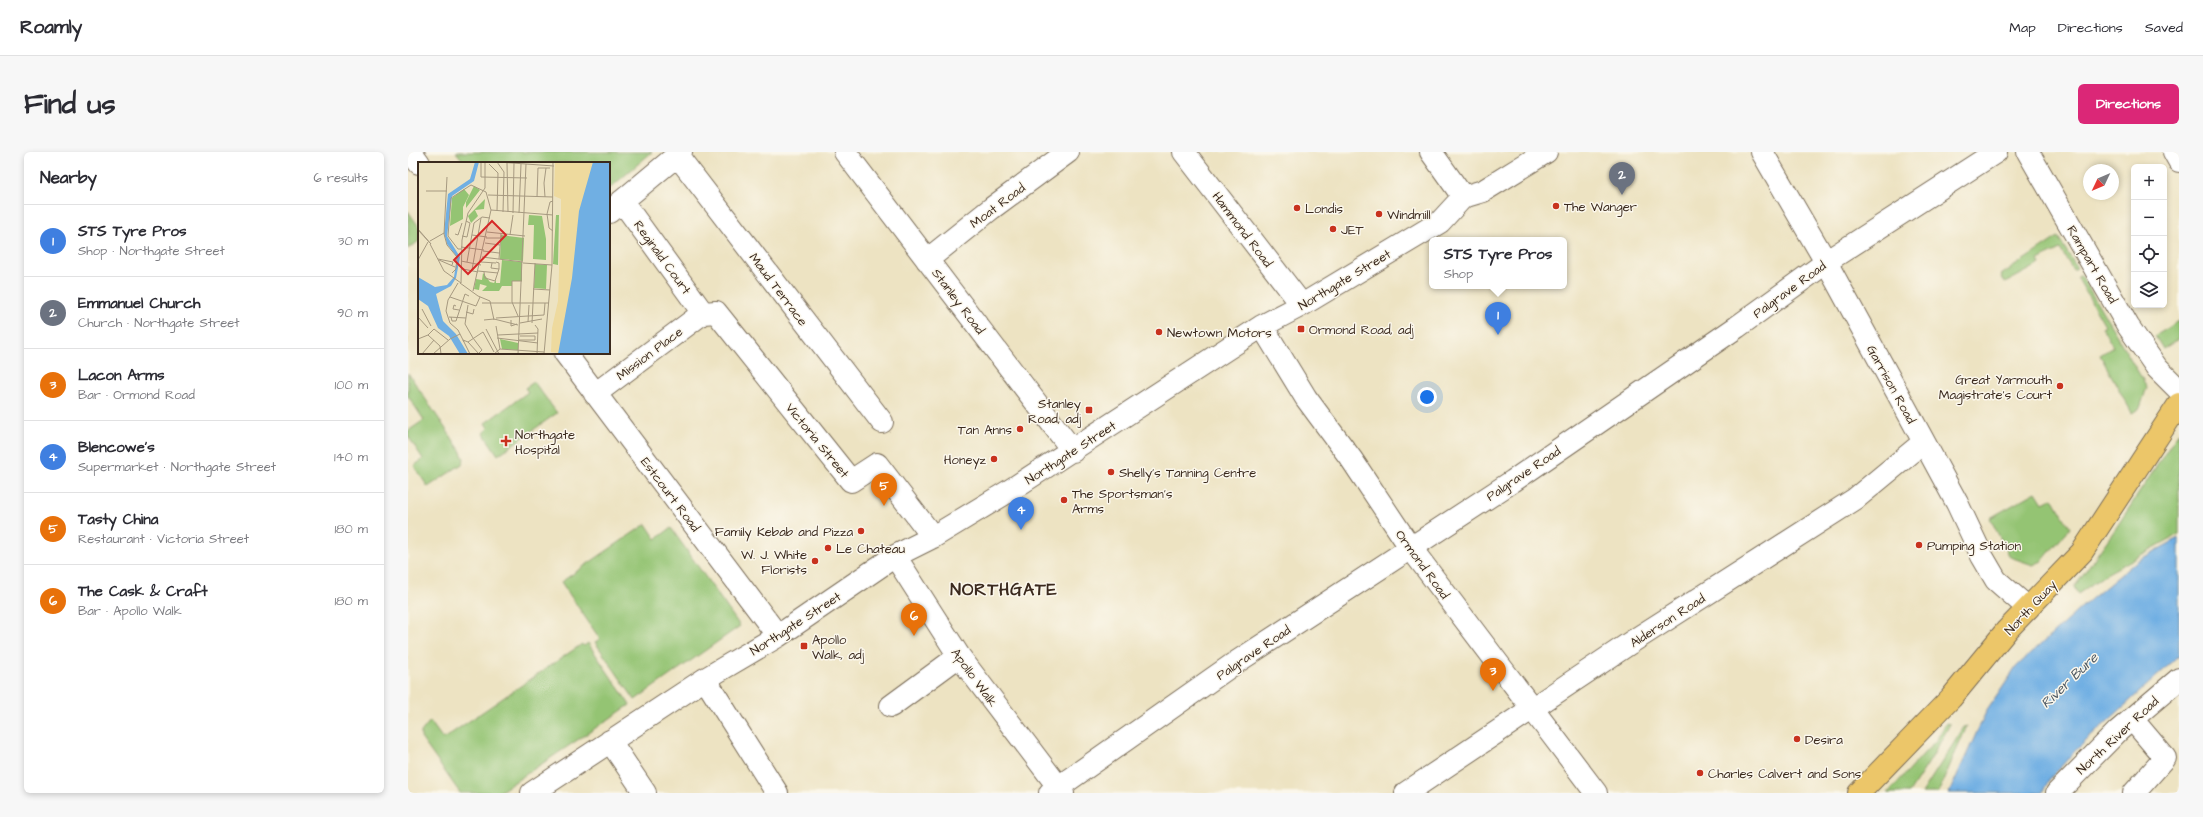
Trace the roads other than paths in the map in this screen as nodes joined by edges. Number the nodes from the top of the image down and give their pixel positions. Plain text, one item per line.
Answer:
1 (411, 152) edge
2 (844, 152) edge
3 (1068, 152) edge
4 (1184, 152) edge
5 (1431, 152) edge
6 (1546, 152) edge
7 (1762, 152) edge
8 (1996, 152) edge
9 (2028, 152) edge
10 (2174, 152) edge
11 (679, 154) edge
12 (2179, 161) edge
13 (418, 162) edge
14 (1463, 196) junction
15 (616, 206) edge
16 (927, 260) junction
17 (1826, 262) junction
18 (1302, 305) junction
19 (703, 313) junction
20 (1262, 326) junction
21 (566, 354) edge
22 (2179, 390) edge
23 (595, 394) junction
24 (2179, 404) edge
25 (882, 422) dead end
26 (1924, 442) junction
27 (1073, 451) junction
28 (932, 537) junction
29 (1410, 547) junction
30 (895, 556) junction
31 (2028, 608) junction
32 (778, 636) junction
33 (959, 656) junction
34 (2179, 678) edge
35 (705, 679) junction
36 (891, 706) dead end
37 (1532, 710) junction
38 (2132, 719) junction
39 (610, 741) junction
40 (1057, 791) edge
41 (532, 793) edge
42 (645, 793) edge
43 (777, 793) edge
44 (1406, 793) edge
45 (1596, 793) edge
46 (1859, 793) edge
47 (2057, 793) edge
48 (2134, 793) edge

1 - 13 street
2 - 16 street, Stanley Road
3 - 16 street, Moat Road
4 - 18 street, Hammond Road
5 - 14 street
6 - 14 street
7 - 17 street, Garrison Road
8 - 17 street, Palgrave Road
9 - 22 street, Rampart Road
10 - 12 street
11 - 15 street
11 - 25 street, Maud Terrace
14 - 18 street, Northgate Street
15 - 19 street, Reginald Court
16 - 27 street, Stanley Road
17 - 26 street, Garrison Road
17 - 29 street, Palgrave Road
18 - 20 street, Northgate Street
19 - 23 street, Mission Place
19 - 28 street, Victoria Street
20 - 27 street, Northgate Street
20 - 29 street, Ormond Road
21 - 23 street, Estcourt Road
23 - 32 street, Estcourt Road
24 - 31 main road, North Quay
26 - 31 street, Garrison Road
26 - 37 street, Alderson Road
27 - 28 street, Northgate Street
28 - 30 street, Northgate Street
29 - 37 street, Ormond Road
29 - 40 street, Palgrave Road
30 - 32 street, Northgate Street
30 - 33 street, Apollo Walk
31 - 46 main road, North Quay
32 - 35 street, Northgate Street
33 - 36 street
33 - 40 street, Apollo Walk
34 - 38 street, North River Road
35 - 39 street, Northgate Street
35 - 43 street
37 - 44 street, Alderson Road
37 - 45 street, Ormond Road
38 - 47 street, North River Road
38 - 48 street
39 - 41 street, Northgate Street
39 - 42 street

